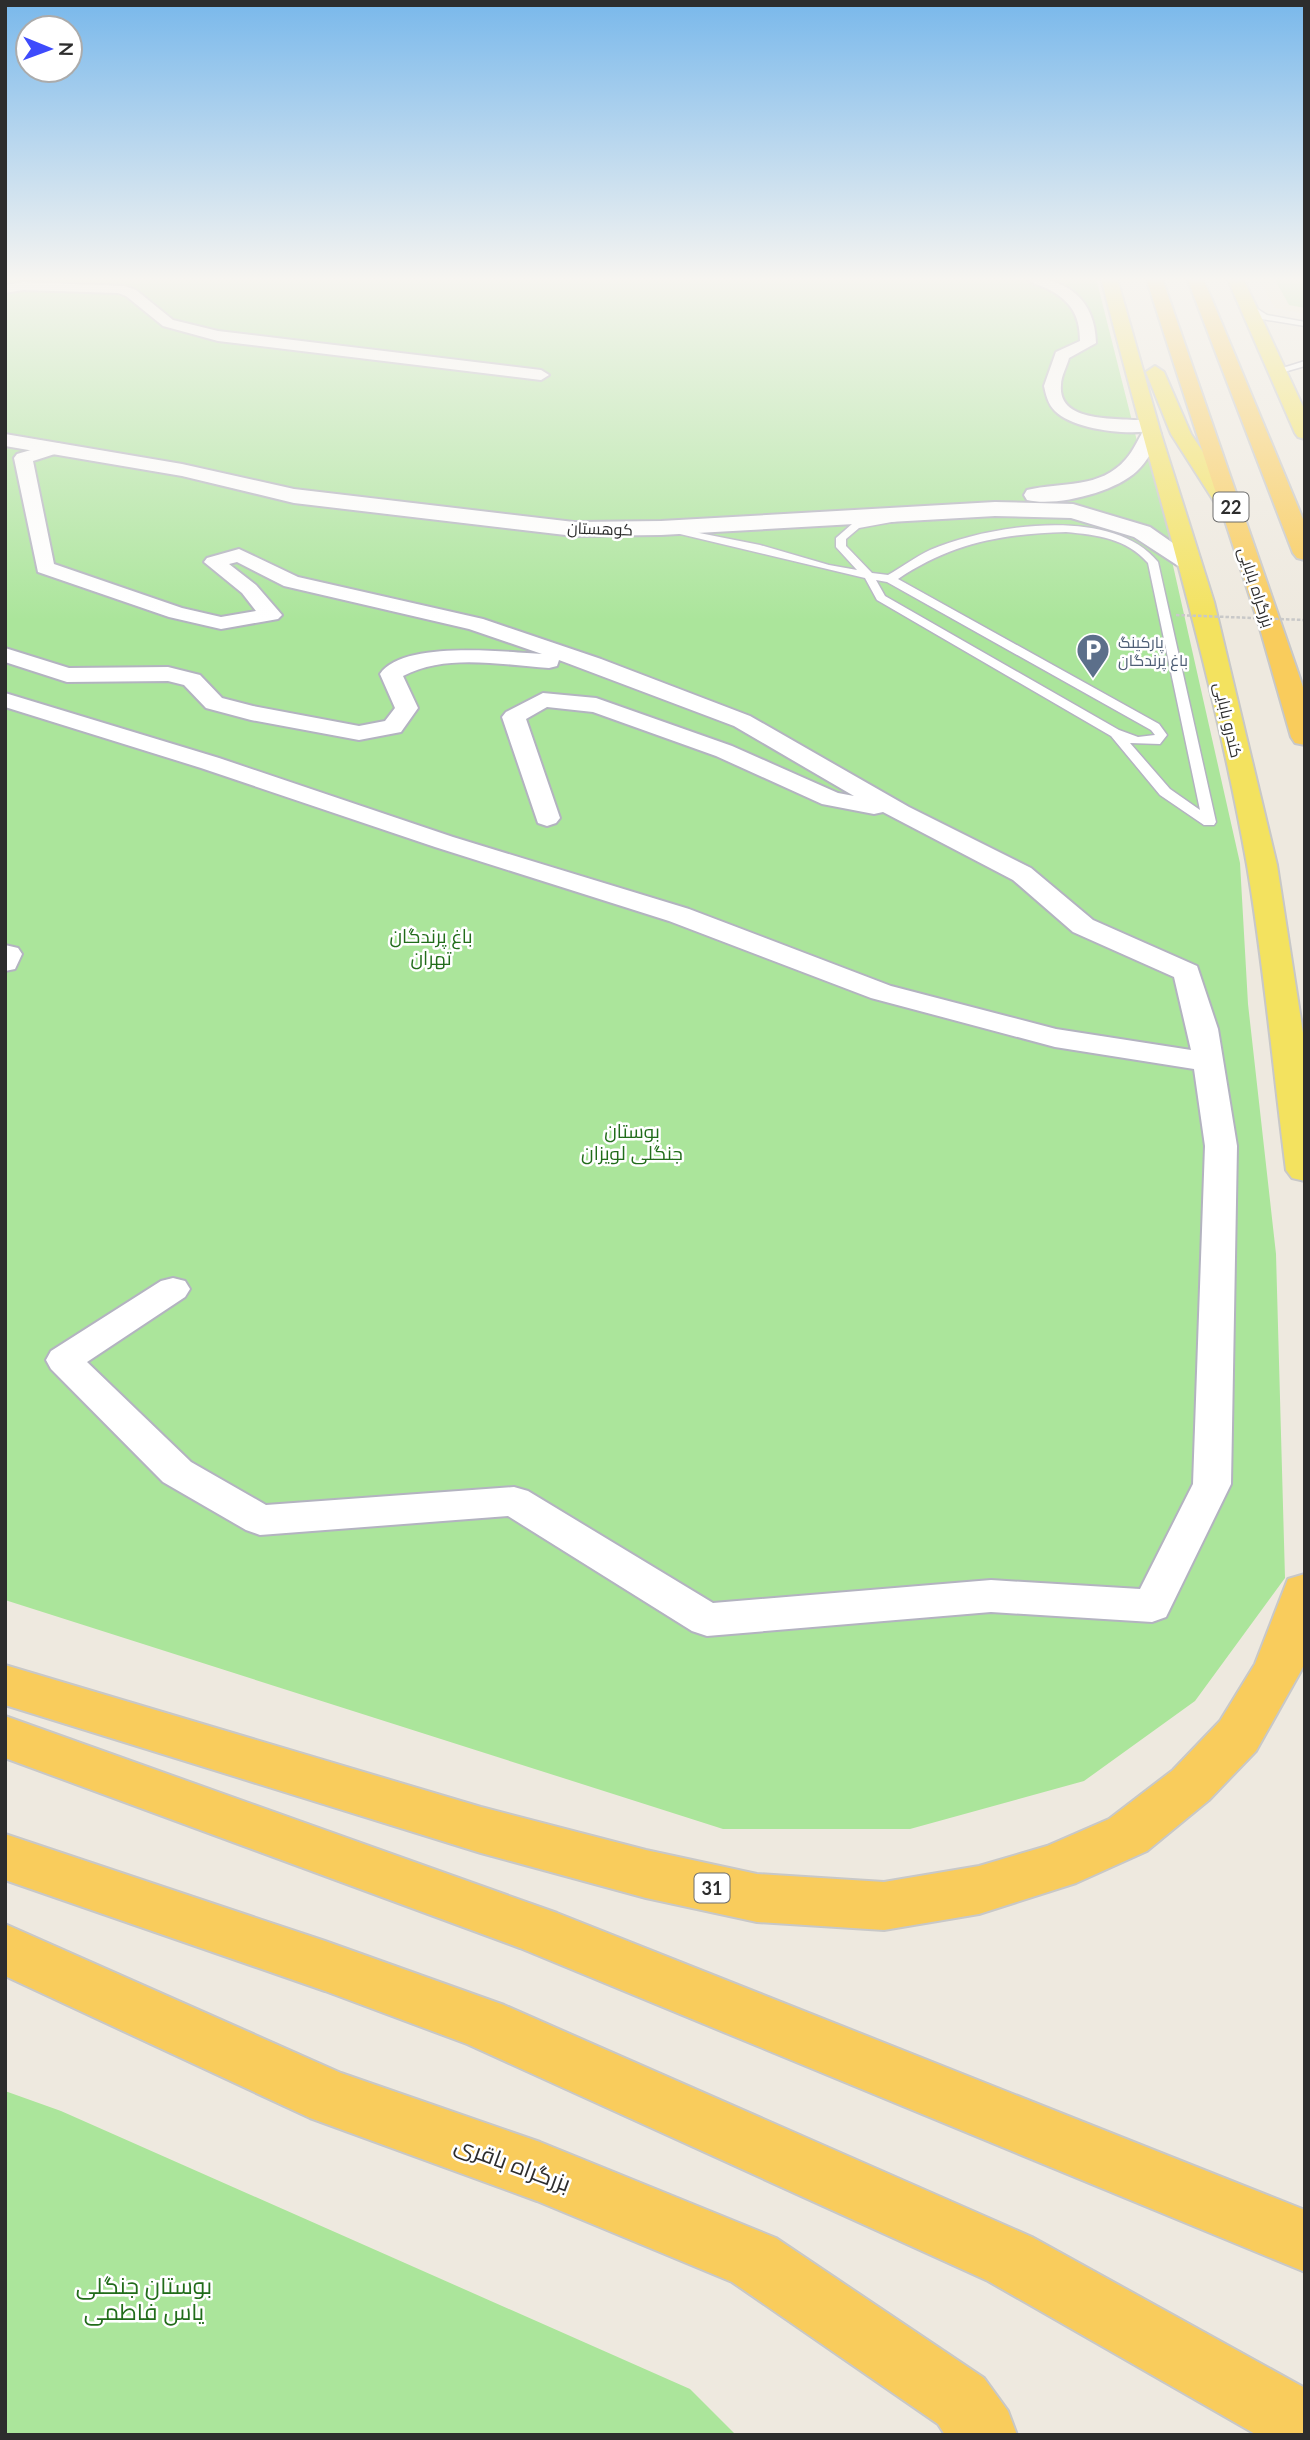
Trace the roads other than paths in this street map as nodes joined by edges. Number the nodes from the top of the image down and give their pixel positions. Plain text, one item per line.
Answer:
1 (1054, 392) edge
2 (1140, 392) edge
3 (1164, 392) edge
4 (1192, 392) edge
5 (1241, 392) edge
6 (1286, 392) edge
7 (5, 428) edge
8 (1150, 430) junction
9 (1305, 433) edge
10 (5, 440) edge
11 (5, 446) edge
12 (55, 448) junction
13 (316, 480) junction
14 (294, 496) junction
15 (1071, 502) junction
16 (938, 512) junction
17 (1234, 515) junction
18 (661, 528) junction
19 (1305, 553) edge
20 (1188, 562) junction
21 (869, 576) junction
22 (890, 579) junction
23 (475, 624) junction
24 (5, 655) edge
25 (429, 660) junction
26 (593, 664) junction
27 (5, 700) edge
28 (1115, 733) junction
29 (1305, 737) edge
30 (900, 812) junction
31 (547, 818) dead end
32 (5, 953) edge
33 (5, 963) edge
34 (1209, 1062) junction
35 (1305, 1170) edge
36 (173, 1289) dead end
37 (1305, 1592) edge
38 (5, 1685) edge
39 (5, 1737) edge
40 (5, 1857) edge
41 (5, 1949) edge
42 (1305, 2241) edge
43 (1305, 2426) edge
44 (984, 2435) edge

1 - 8 street
2 - 8 main road, کندرو بابایی
3 - 17 main road
4 - 17 highway, بزرگراه بابایی / 22
5 - 19 highway
6 - 9 main road
7 - 13 main road, کوهستان
8 - 15 main road, کوهستان
8 - 20 main road, کندرو بابایی
10 - 12 main road, کوهستان
11 - 12 street
12 - 14 main road, کوهستان
12 - 23 street
13 - 14 main road
13 - 15 main road, کوهستان
14 - 18 main road, کوهستان
15 - 16 main road, کوهستان
15 - 20 main road, کوهستان
16 - 18 main road, کوهستان
16 - 21 lane
17 - 29 highway, بزرگراه بابایی / 22
18 - 21 lane
20 - 35 main road, کندرو بابایی
21 - 22 lane
21 - 28 lane
22 - 28 lane
22 - 28 lane
23 - 25 street
23 - 26 street
24 - 25 street
25 - 26 street
26 - 30 street
27 - 34 street
30 - 31 street
30 - 34 street
32 - 33 street
34 - 36 street
37 - 38 highway, 31
39 - 42 highway
40 - 43 highway
41 - 44 highway, بزرگراه باقری

